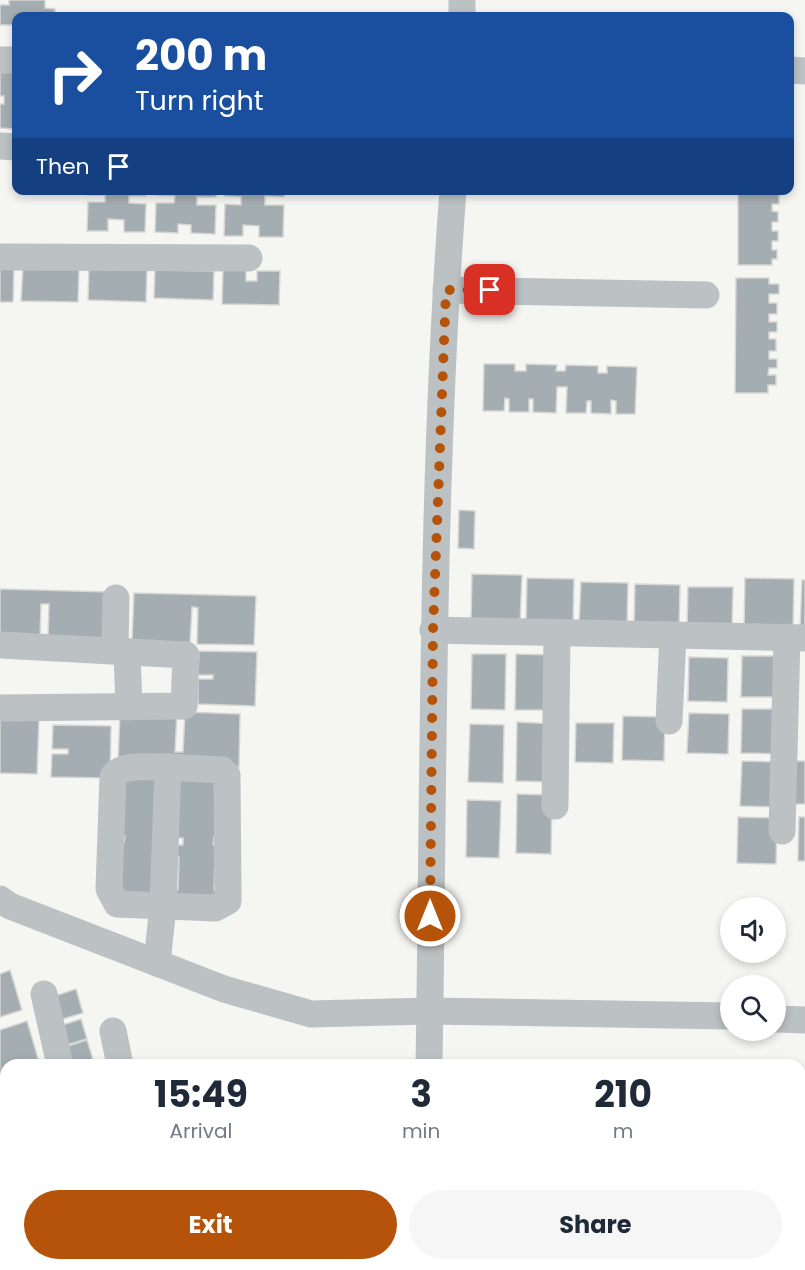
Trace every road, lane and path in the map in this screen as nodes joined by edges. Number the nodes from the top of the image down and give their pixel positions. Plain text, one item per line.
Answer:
1 (453, 195) edge
2 (0, 256) edge
3 (249, 258) dead end
4 (446, 290) junction
5 (706, 295) dead end
6 (116, 598) dead end
7 (433, 630) junction
8 (557, 633) junction
9 (673, 635) junction
10 (796, 638) edge
11 (0, 645) edge
12 (121, 651) junction
13 (129, 707) junction
14 (0, 708) edge
15 (669, 721) dead end
16 (168, 767) junction
17 (555, 806) dead end
18 (782, 831) dead end
19 (0, 899) edge
20 (163, 906) junction
21 (157, 963) junction
22 (44, 994) dead end
23 (430, 1011) junction
24 (720, 1016) edge
25 (786, 1019) edge
26 (805, 1020) edge
27 (113, 1031) dead end
28 (59, 1059) edge
29 (119, 1059) edge
30 (429, 1059) edge

1 - 4 street
2 - 3 street
4 - 5 street
4 - 7 street
6 - 12 street
7 - 8 street
7 - 23 street
8 - 9 street
8 - 17 street
9 - 10 street
9 - 15 street
10 - 18 street
11 - 12 street
12 - 13 street
12 - 13 street
13 - 14 street
16 - 20 street
16 - 20 street
16 - 20 street
19 - 21 street
20 - 21 street
21 - 23 street
22 - 28 street
23 - 24 street
23 - 30 street
25 - 26 street
27 - 29 street

